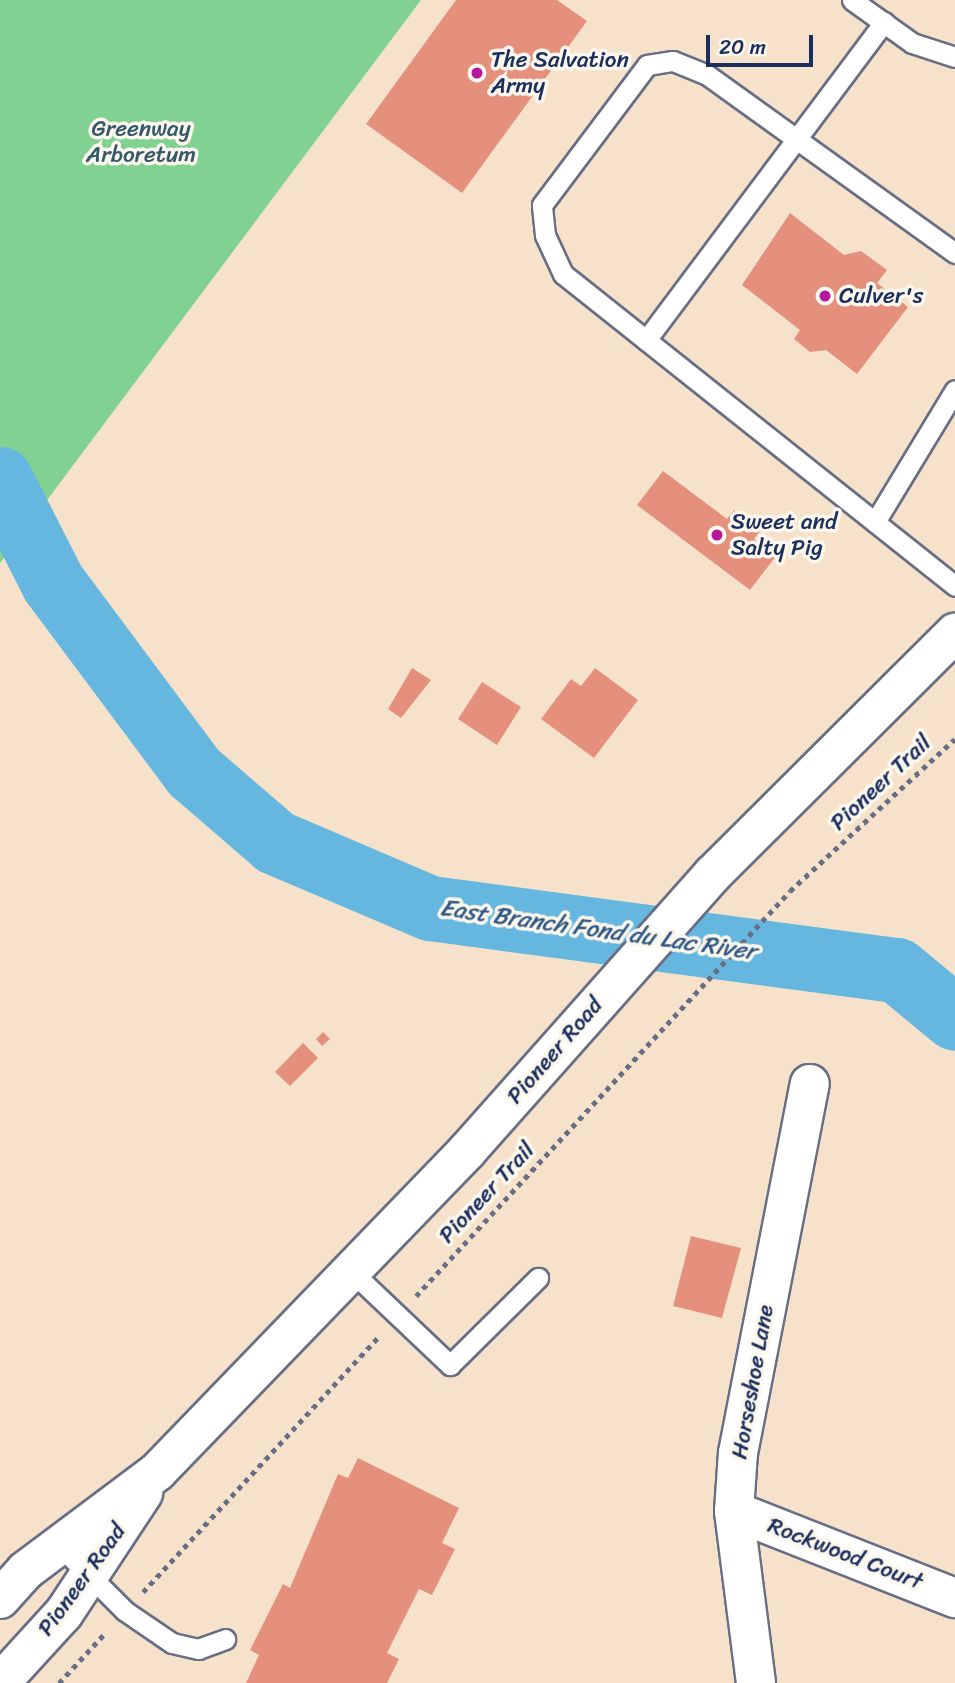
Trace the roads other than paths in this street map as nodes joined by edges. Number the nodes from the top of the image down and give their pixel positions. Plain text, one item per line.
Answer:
1 (852, 0) edge
2 (884, 22) junction
3 (955, 57) edge
4 (799, 136) junction
5 (955, 253) edge
6 (646, 340) junction
7 (955, 390) edge
8 (875, 522) junction
9 (955, 586) edge
10 (955, 633) edge
11 (810, 1084) dead end
12 (351, 1271) junction
13 (538, 1278) dead end
14 (158, 1471) junction
15 (734, 1511) junction
16 (59, 1545) junction
17 (89, 1575) junction
18 (955, 1598) edge
19 (0, 1599) edge
20 (225, 1639) dead end
21 (0, 1683) edge
22 (756, 1683) edge

1 - 2 lane
2 - 3 lane
2 - 4 lane
4 - 5 lane
4 - 6 lane
4 - 6 lane
6 - 8 lane
7 - 8 lane
8 - 9 lane
10 - 12 main road, Pioneer Road
11 - 15 main road, Horseshoe Lane
12 - 13 lane
12 - 14 main road, Pioneer Road
14 - 16 main road, Pioneer Road
14 - 17 main road, Pioneer Road
15 - 18 main road, Rockwood Court
15 - 22 main road, Horseshoe Lane
16 - 17 lane
16 - 19 main road, Pioneer Road
17 - 20 lane
17 - 21 main road, Pioneer Road

